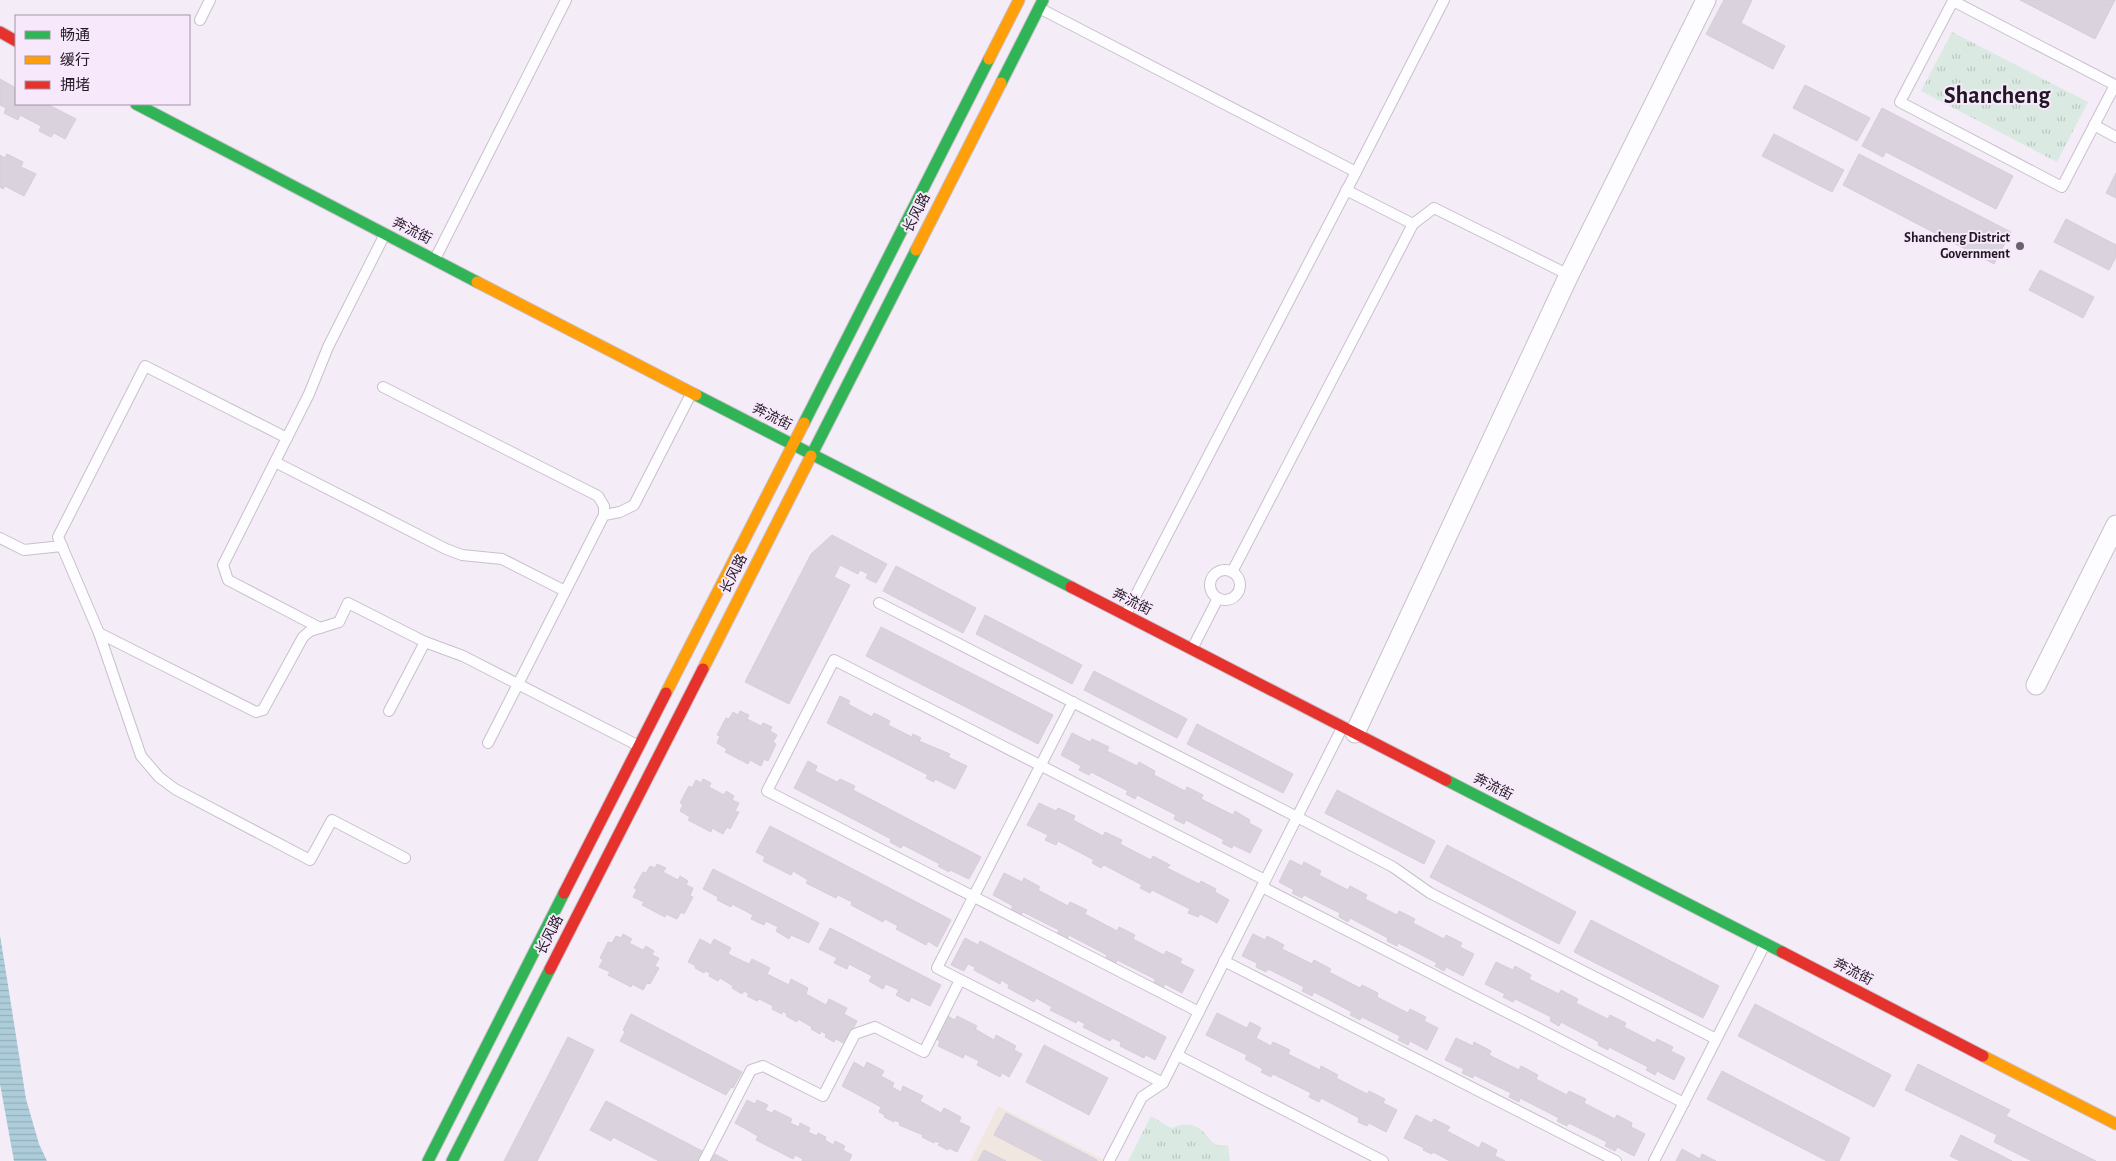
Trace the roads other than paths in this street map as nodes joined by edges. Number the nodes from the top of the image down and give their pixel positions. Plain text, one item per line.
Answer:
1 (210, 0) edge
2 (566, 0) edge
3 (1019, 0) edge
4 (1444, 0) edge
5 (1706, 0) edge
6 (1953, 0) edge
7 (1040, 4) edge
8 (200, 20) dead end
9 (0, 32) edge
10 (15, 40) edge
11 (138, 105) edge
12 (2094, 126) junction
13 (2116, 137) edge
14 (1356, 172) junction
15 (1346, 190) junction
16 (1413, 224) junction
17 (385, 234) junction
18 (434, 260) junction
19 (1569, 276) junction
20 (383, 387) dead end
21 (692, 392) junction
22 (287, 438) junction
23 (793, 444) junction
24 (812, 454) junction
25 (275, 462) junction
26 (604, 515) junction
27 (2116, 525) edge
28 (0, 538) edge
29 (62, 546) junction
30 (1232, 572) junction
31 (565, 591) junction
32 (1218, 598) junction
33 (879, 603) dead end
34 (1125, 615) junction
35 (320, 628) junction
36 (99, 634) junction
37 (425, 642) junction
38 (1192, 649) junction
39 (518, 684) junction
40 (2036, 684) dead end
41 (1073, 702) junction
42 (389, 711) dead end
43 (1349, 730) junction
44 (488, 743) dead end
45 (640, 746) junction
46 (1041, 766) junction
47 (1297, 817) junction
48 (405, 858) dead end
49 (1263, 884) junction
50 (974, 897) junction
51 (1765, 944) junction
52 (1224, 961) junction
53 (960, 980) junction
54 (1198, 1012) junction
55 (1716, 1039) junction
56 (1177, 1055) junction
57 (1163, 1083) junction
58 (1684, 1103) junction
59 (2116, 1124) edge
60 (428, 1161) edge
61 (452, 1161) edge
62 (704, 1161) edge
63 (1109, 1161) edge
64 (1383, 1161) edge
65 (1616, 1161) edge
66 (1654, 1161) edge

1 - 8 lane
2 - 18 lane
3 - 23 main road, 长风路
4 - 14 lane
5 - 19 street
6 - 12 lane
6 - 12 lane
7 - 14 lane
7 - 24 main road, 长风路
9 - 10 main road
11 - 17 main road, 奔流街
12 - 13 lane
14 - 15 lane
15 - 16 lane
15 - 34 lane
16 - 19 lane
16 - 30 lane
17 - 18 main road, 奔流街
17 - 22 lane
18 - 21 main road, 奔流街
19 - 43 street
20 - 26 lane
21 - 23 main road, 奔流街
21 - 26 lane
22 - 25 lane
22 - 29 lane
23 - 24 main road, 奔流街
23 - 45 main road, 长风路
24 - 34 main road, 奔流街
24 - 61 main road, 长风路
25 - 31 lane
25 - 35 lane
26 - 31 lane
27 - 40 street
28 - 29 lane
29 - 36 lane
30 - 32 lane
30 - 32 lane
31 - 39 lane
32 - 38 lane
33 - 41 lane
34 - 38 main road, 奔流街
35 - 36 lane
35 - 37 lane
36 - 48 lane
37 - 39 lane
37 - 42 lane
38 - 43 main road, 奔流街
39 - 44 lane
39 - 45 lane
41 - 46 lane
41 - 47 lane
43 - 47 lane
43 - 51 main road, 奔流街
45 - 60 main road, 长风路
46 - 49 lane
46 - 50 lane
46 - 50 lane
47 - 49 lane
47 - 55 lane
49 - 52 lane
49 - 58 lane
50 - 53 lane
50 - 54 lane
51 - 55 lane
51 - 59 main road, 奔流街
52 - 54 lane
52 - 65 lane
53 - 57 lane
53 - 62 lane
54 - 56 lane
55 - 58 lane
56 - 57 lane
56 - 64 lane
57 - 63 lane
58 - 66 lane

